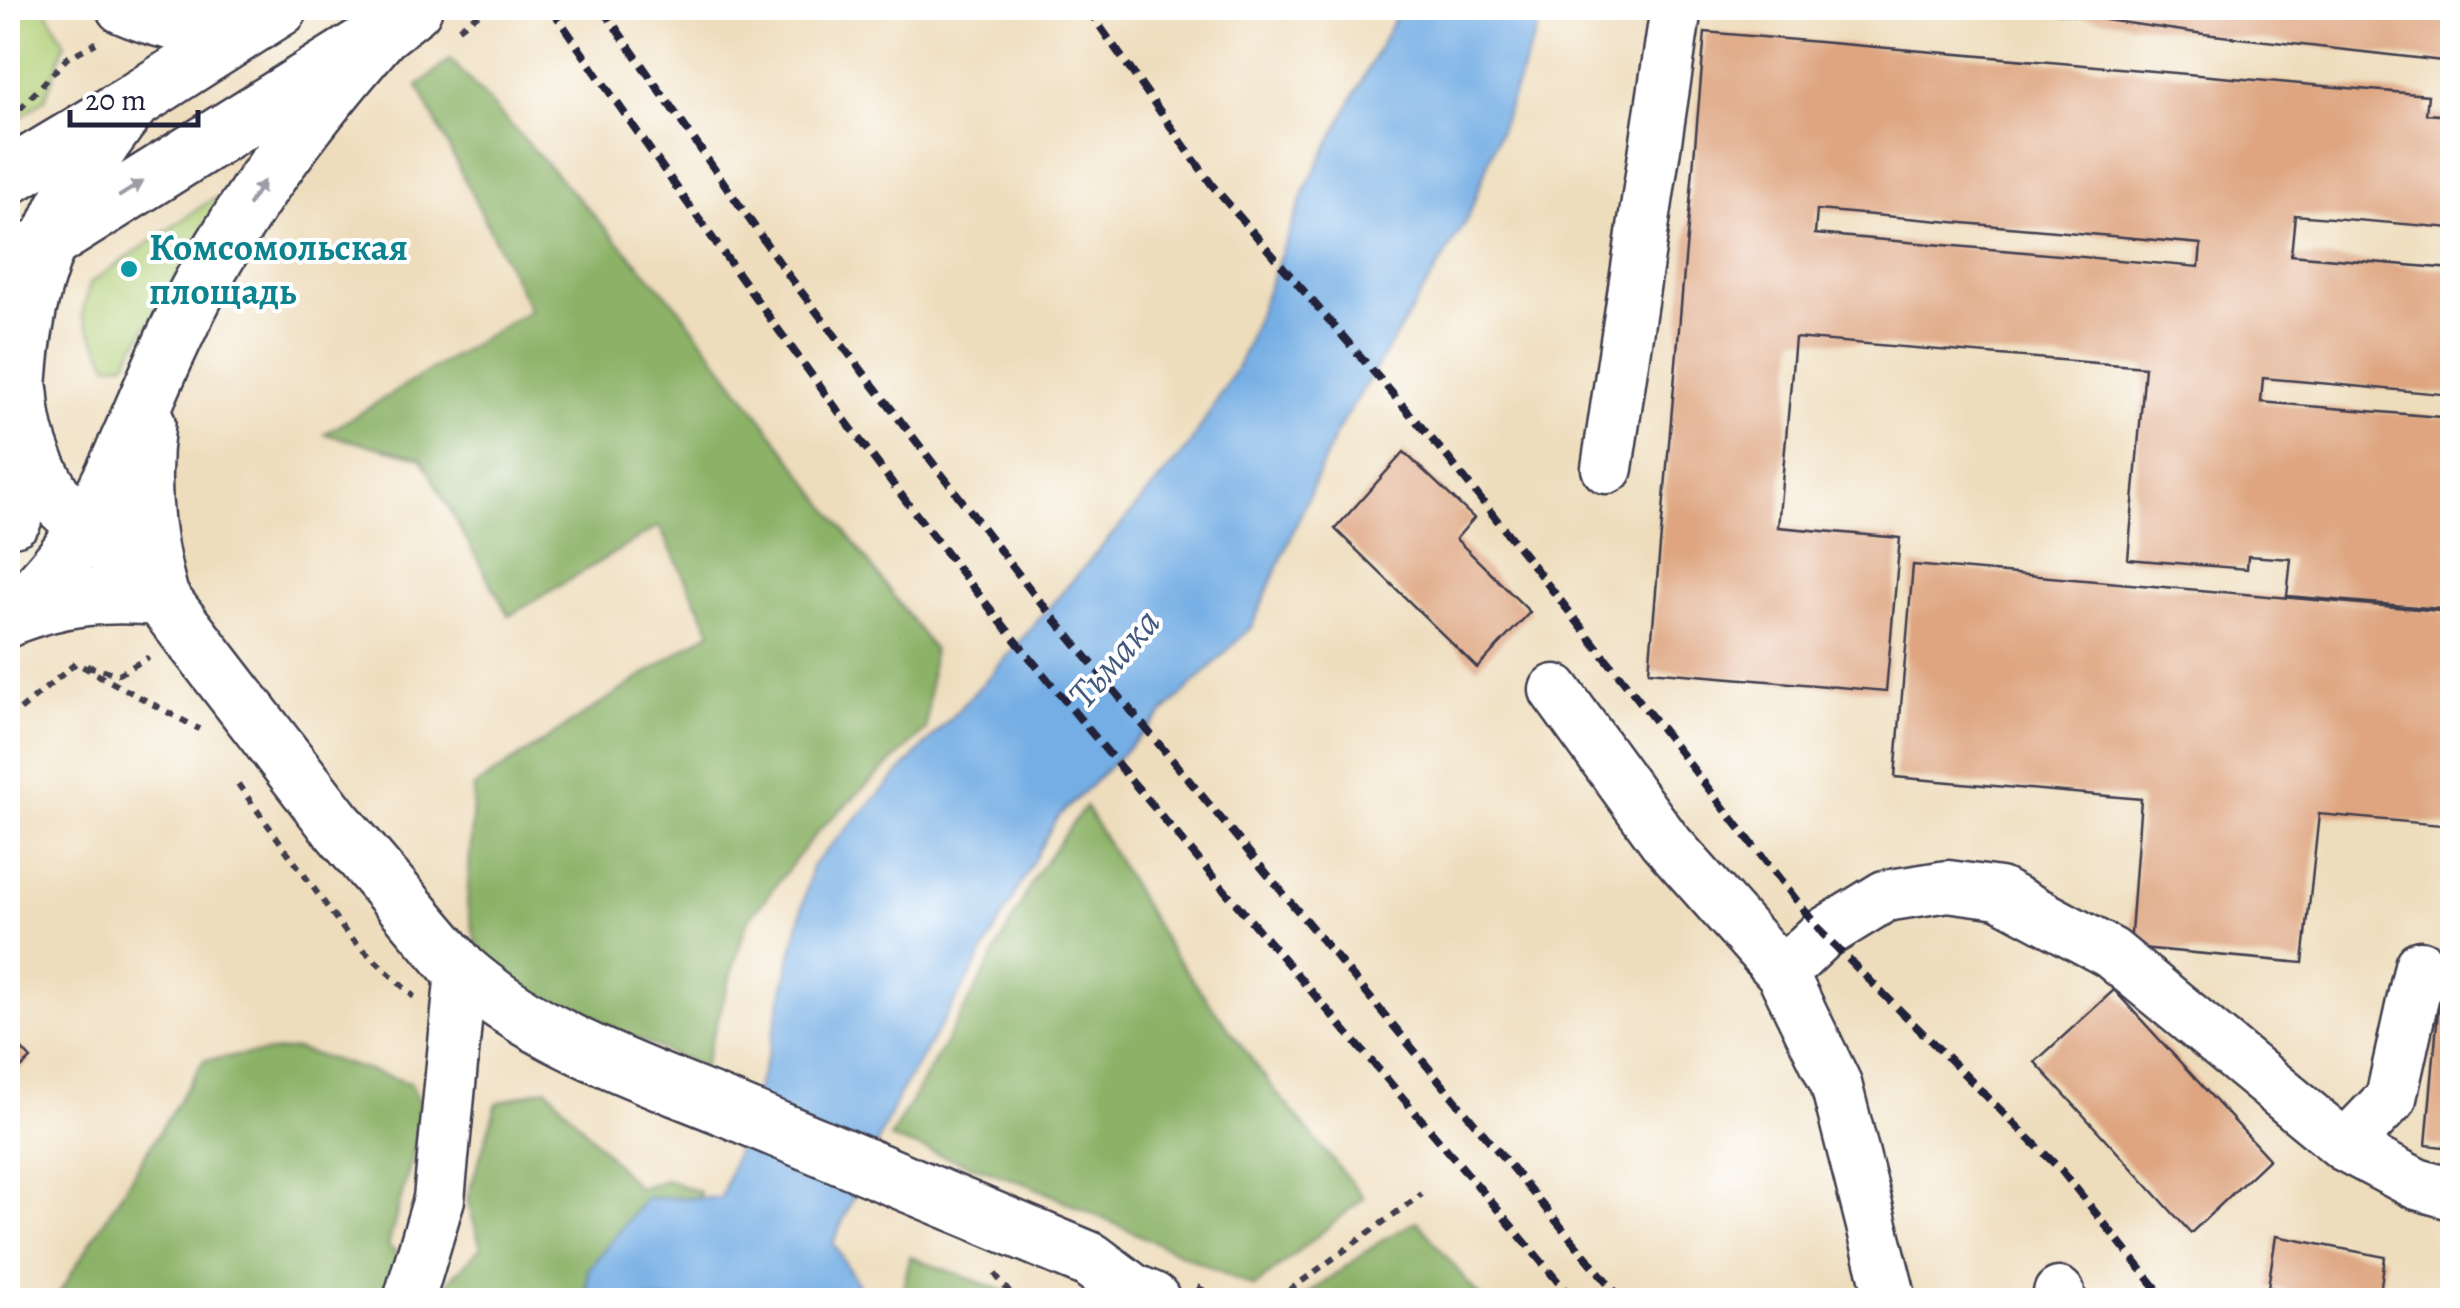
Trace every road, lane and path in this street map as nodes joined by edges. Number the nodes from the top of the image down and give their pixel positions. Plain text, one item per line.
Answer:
1 (486, 8) edge
2 (1676, 8) edge
3 (133, 13) edge
4 (263, 18) edge
5 (417, 24) edge
6 (134, 102) junction
7 (8, 120) edge
8 (8, 177) edge
9 (28, 251) edge
10 (154, 379) junction
11 (14, 389) edge
12 (1607, 468) dead end
13 (11, 504) edge
14 (85, 529) junction
15 (8, 618) edge
16 (175, 618) junction
17 (76, 663) dead end
18 (1555, 690) dead end
19 (2420, 966) dead end
20 (461, 971) junction
21 (1782, 973) junction
22 (2344, 1146) junction
23 (1422, 1194) dead end
24 (2452, 1194) edge
25 (409, 1300) edge
26 (1152, 1300) edge
27 (1276, 1300) edge
28 (1891, 1300) edge

1 - 5 path
2 - 12 street
3 - 4 street
3 - 7 path
4 - 6 main road
9 -> 5 main road
10 -> 5 main road
6 - 8 main road
6 - 9 main road
9 - 11 main road
10 - 14 main road
10 - 16 main road
11 - 13 main road
11 - 14 main road
13 - 15 main road
14 - 15 main road
14 - 16 main road
15 - 16 main road
16 - 17 path
16 - 20 main road
18 - 21 street
19 - 22 street
20 - 25 street
20 - 26 main road
21 - 22 street
21 - 28 street
22 - 24 street
23 - 27 path

